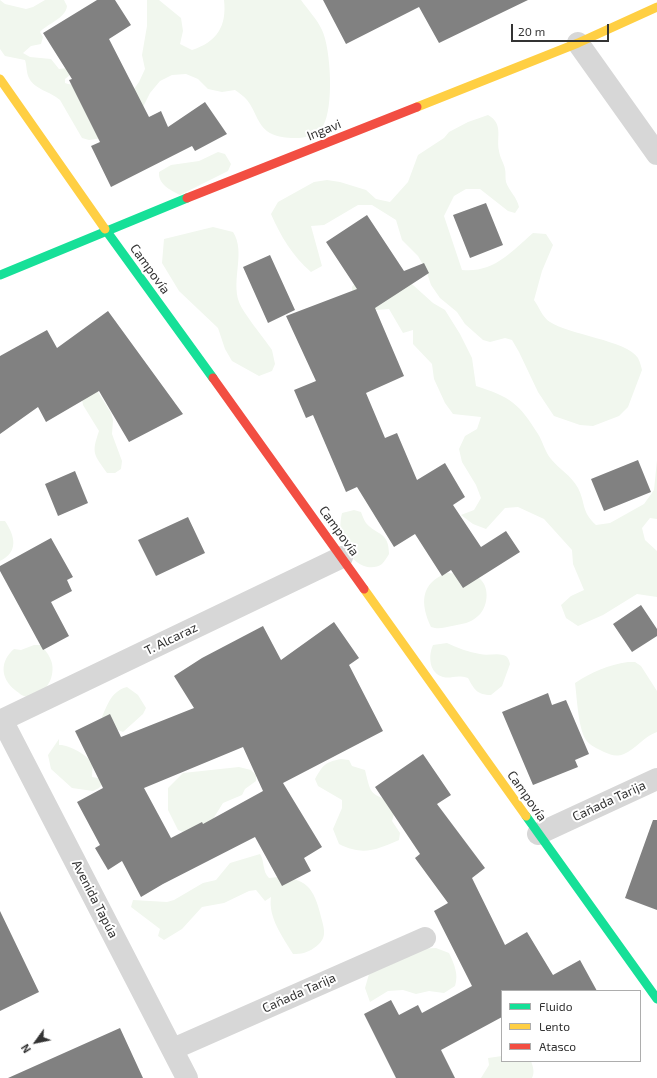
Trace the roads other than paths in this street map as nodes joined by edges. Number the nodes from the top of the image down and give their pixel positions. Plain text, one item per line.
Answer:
1 (657, 7) edge
2 (578, 43) junction
3 (0, 79) edge
4 (657, 154) edge
5 (106, 230) junction
6 (0, 276) edge
7 (342, 557) junction
8 (1, 721) edge
9 (657, 779) edge
10 (538, 834) junction
11 (425, 938) dead end
12 (657, 999) edge
13 (173, 1049) junction
14 (187, 1078) edge

1 - 2 street, Ingavi
2 - 4 street
2 - 5 street, Ingavi
3 - 5 street, Campovía
5 - 6 street, Ingavi
5 - 7 street, Campovía
7 - 8 street, T. Alcaraz
7 - 10 street, Campovía
8 - 13 street, Avenida Tapúa
9 - 10 street, Cañada Tarija
10 - 12 street, Campovía
11 - 13 street, Cañada Tarija
13 - 14 street, Avenida Tapúa

